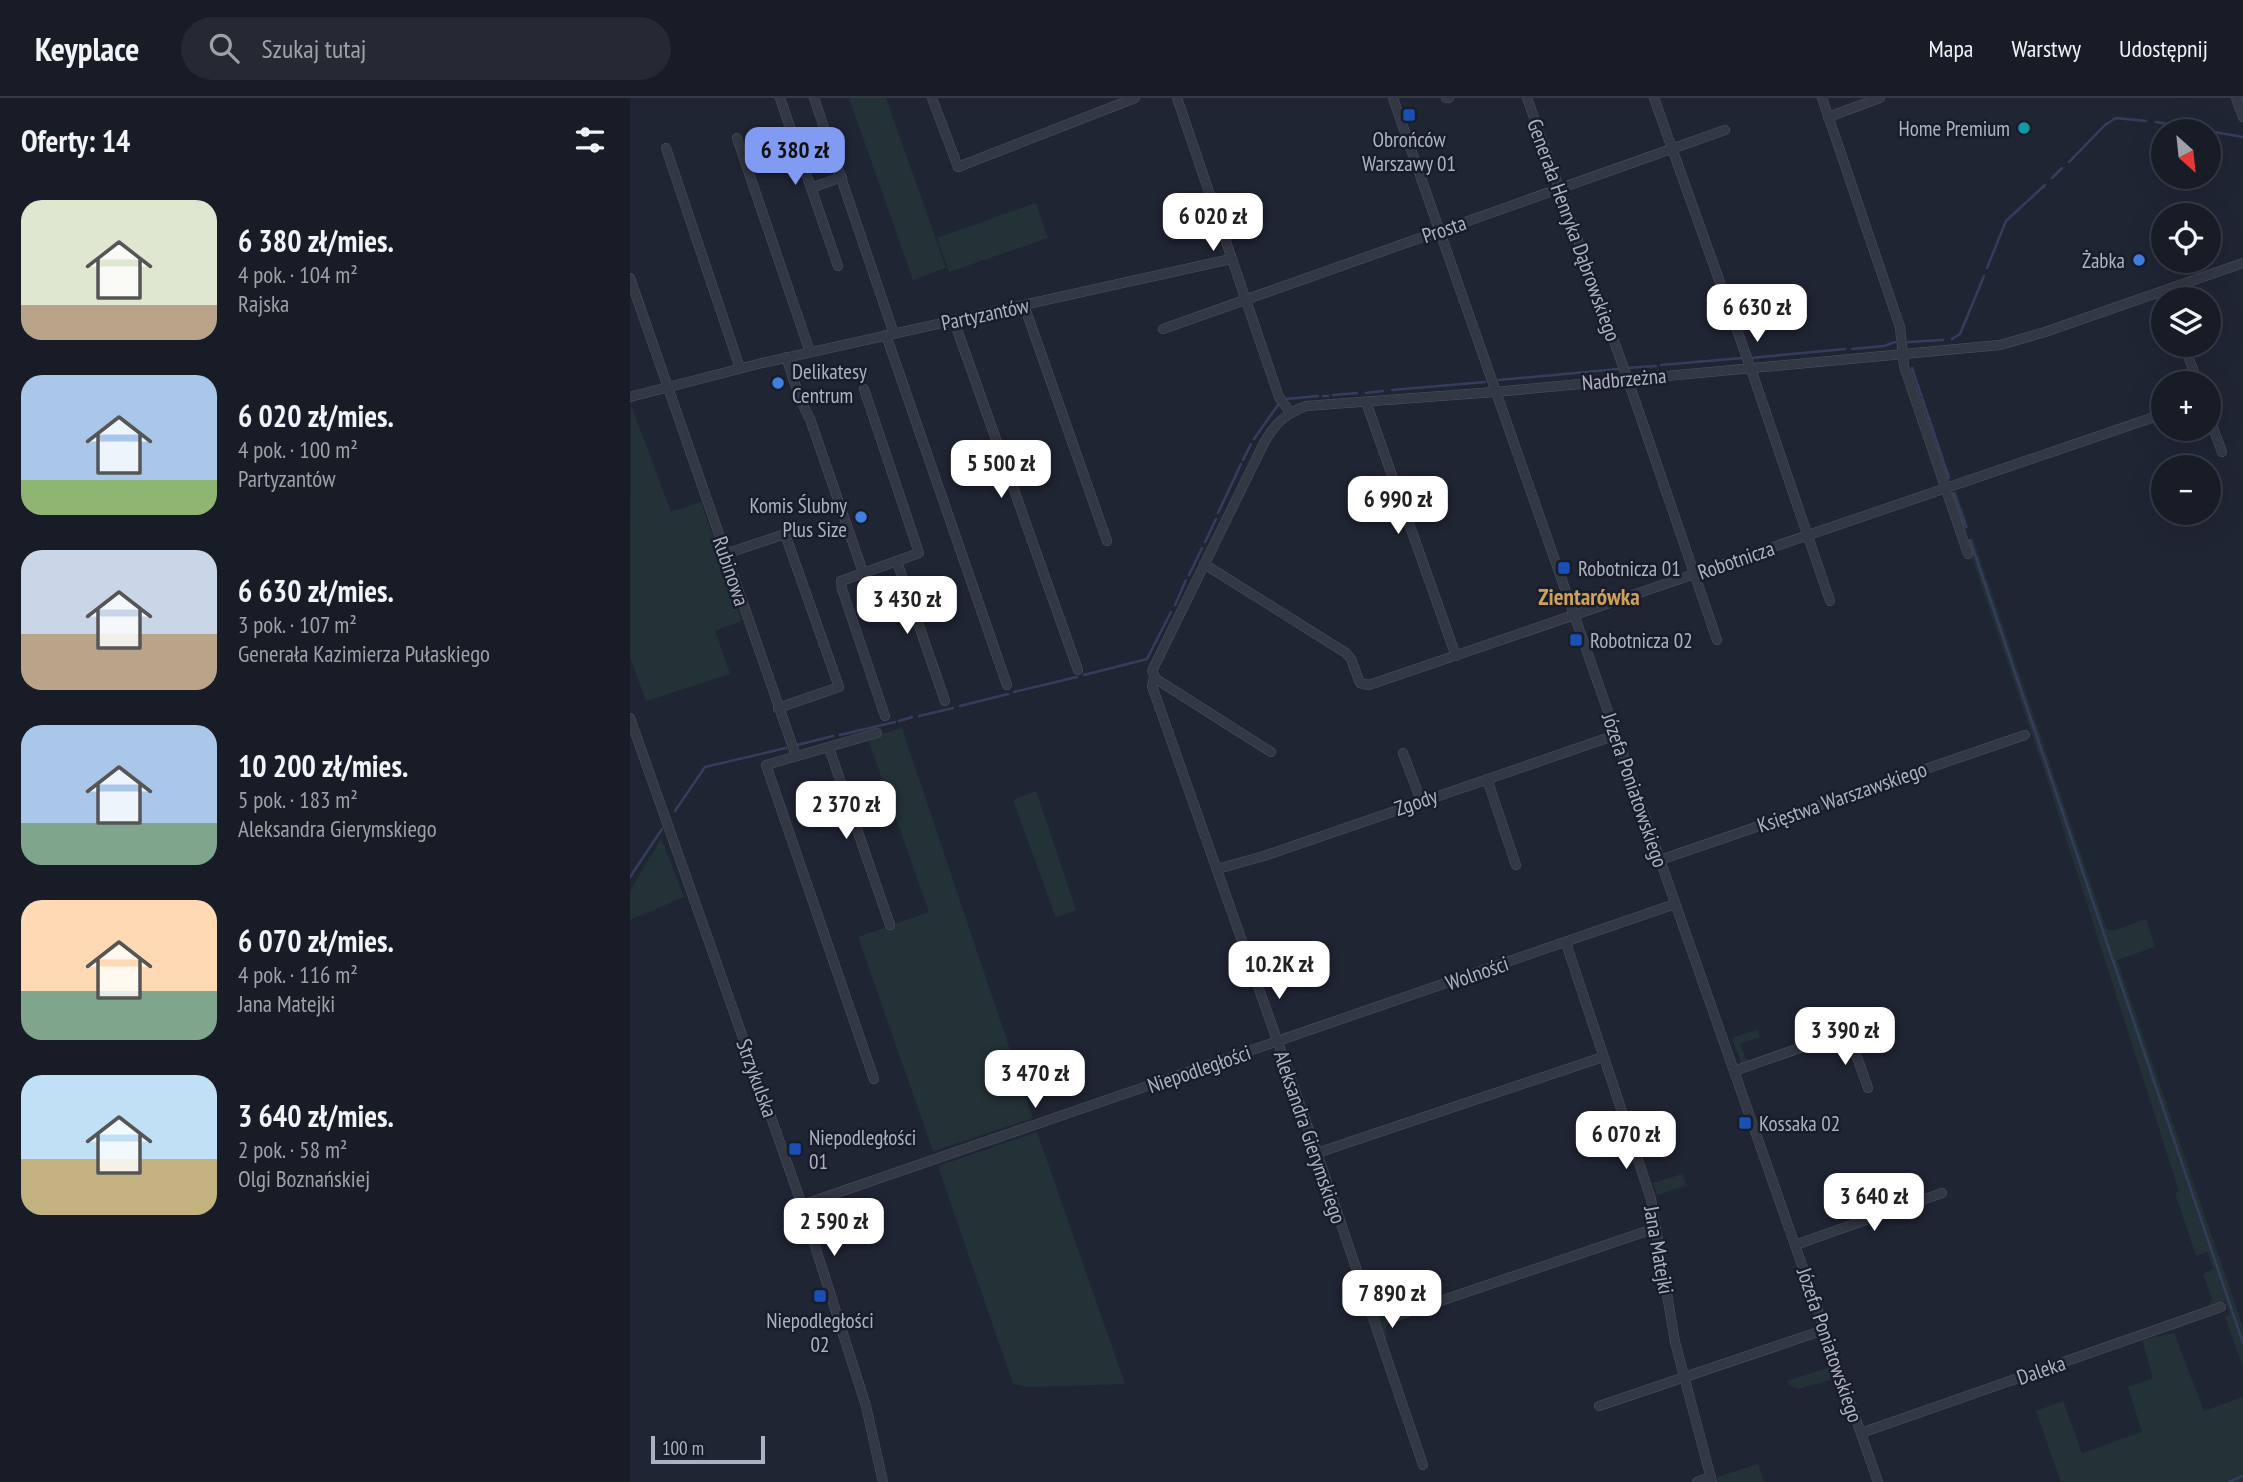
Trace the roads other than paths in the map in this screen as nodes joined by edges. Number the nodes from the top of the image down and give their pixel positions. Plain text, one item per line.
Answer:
1 (780, 98) edge
2 (814, 98) edge
3 (932, 98) edge
4 (1135, 98) edge
5 (1177, 98) edge
6 (1393, 98) edge
7 (1527, 98) edge
8 (1654, 98) edge
9 (1822, 98) edge
10 (1880, 98) edge
11 (2236, 98) edge
12 (1828, 117) junction
13 (2243, 117) edge
14 (1725, 130) dead end
15 (737, 138) dead end
16 (666, 148) dead end
17 (1673, 148) junction
18 (842, 177) junction
19 (811, 188) junction
20 (1559, 189) junction
21 (1439, 231) junction
22 (1231, 259) junction
23 (2243, 263) edge
24 (838, 266) dead end
25 (630, 278) edge
26 (2186, 287) edge
27 (1245, 300) junction
28 (2151, 300) edge
29 (1024, 305) junction
30 (954, 321) junction
31 (1163, 329) dead end
32 (890, 335) junction
33 (810, 352) junction
34 (1902, 353) junction
35 (786, 357) junction
36 (740, 368) junction
37 (1750, 368) junction
38 (1628, 379) junction
39 (667, 386) junction
40 (864, 389) dead end
41 (1495, 392) junction
42 (630, 397) edge
43 (1366, 402) junction
44 (1284, 404) junction
45 (2151, 418) edge
46 (2218, 441) edge
47 (2222, 452) dead end
48 (1945, 489) junction
49 (1807, 535) junction
50 (1107, 541) dead end
51 (725, 554) junction
52 (1968, 554) dead end
53 (897, 562) junction
54 (1203, 564) junction
55 (863, 572) junction
56 (1693, 575) junction
57 (1830, 601) dead end
58 (1574, 616) junction
59 (1717, 640) dead end
60 (1456, 656) junction
61 (1078, 670) dead end
62 (1153, 675) junction
63 (1007, 685) dead end
64 (945, 701) dead end
65 (778, 708) junction
66 (885, 716) dead end
67 (630, 718) edge
68 (877, 733) dead end
69 (1616, 735) junction
70 (2025, 735) dead end
71 (830, 748) junction
72 (1271, 752) dead end
73 (1403, 753) dead end
74 (796, 755) junction
75 (1487, 779) junction
76 (1421, 801) junction
77 (1660, 860) junction
78 (1516, 865) dead end
79 (1217, 869) junction
80 (1675, 904) junction
81 (890, 925) dead end
82 (1566, 943) junction
83 (1278, 1042) junction
84 (1603, 1057) junction
85 (1734, 1071) junction
86 (874, 1079) dead end
87 (1868, 1088) dead end
88 (1317, 1153) junction
89 (1942, 1193) dead end
90 (802, 1205) junction
91 (1656, 1228) junction
92 (1795, 1245) junction
93 (2221, 1307) dead end
94 (1393, 1317) dead end
95 (1824, 1330) junction
96 (1684, 1378) junction
97 (1599, 1406) dead end
98 (1861, 1433) junction
99 (1423, 1465) dead end
100 (1712, 1480) edge
101 (883, 1482) edge
102 (1697, 1482) edge
103 (1878, 1482) edge

1 - 19 street
2 - 18 street
3 - 4 street
5 - 22 street
6 - 21 street, Józefa Poniatowskiego
7 - 20 street, Generała Henryka Dąbrowskiego
8 - 17 street
9 - 12 street
10 - 12 street
11 - 13 street
12 - 34 street
14 - 17 street, Prosta
15 - 33 street
16 - 36 street
17 - 20 street, Prosta
17 - 37 street
18 - 19 street
18 - 32 street
19 - 24 street
20 - 21 street, Prosta
20 - 38 street, Generała Henryka Dąbrowskiego
21 - 27 street, Prosta
21 - 41 street, Józefa Poniatowskiego
22 - 27 street
22 - 29 street, Partyzantów
23 - 26 street, Nadbrzeżna
25 - 39 street, Rubinowa
27 - 31 street, Prosta
27 - 44 street
28 - 34 street, Nadbrzeżna
29 - 30 street, Partyzantów
29 - 50 street
30 - 32 street, Partyzantów
30 - 61 street
32 - 33 street, Partyzantów
32 - 63 street
33 - 35 street, Partyzantów
34 - 37 street, Nadbrzeżna
34 - 48 street
35 - 36 street, Partyzantów
35 - 55 street
36 - 39 street, Partyzantów
37 - 38 street, Nadbrzeżna
37 - 49 street
38 - 41 street, Nadbrzeżna
38 - 56 street, Generała Henryka Dąbrowskiego
39 - 42 street, Partyzantów
39 - 51 street, Rubinowa
40 - 53 street
41 - 43 street, Nadbrzeżna
41 - 58 street, Józefa Poniatowskiego
43 - 44 street, Nadbrzeżna
43 - 60 street
44 - 54 street
45 - 48 street, Robotnicza
46 - 47 street
48 - 49 street, Robotnicza
48 - 52 street
49 - 56 street, Robotnicza
49 - 57 street
51 - 65 street, Rubinowa
51 - 65 street
53 - 55 street
53 - 64 street
54 - 60 street, Robotnicza
54 - 62 street
55 - 66 street
56 - 58 street, Robotnicza
56 - 59 street, Generała Henryka Dąbrowskiego
58 - 60 street, Robotnicza
58 - 69 street, Józefa Poniatowskiego
62 - 72 street
62 - 79 street, Aleksandra Gierymskiego
65 - 74 street, Rubinowa
67 - 90 street, Strzykulska
68 - 71 street
69 - 75 street, Zgody
69 - 77 street, Józefa Poniatowskiego
70 - 77 street, Księstwa Warszawskiego
71 - 74 street
71 - 81 street
73 - 76 street
74 - 86 street
75 - 76 street, Zgody
75 - 78 street
76 - 79 street, Zgody
77 - 80 street, Józefa Poniatowskiego
79 - 83 street, Aleksandra Gierymskiego
80 - 82 street, Wolności
80 - 85 street, Józefa Poniatowskiego
82 - 83 street, Wolności
82 - 84 street, Jana Matejki
83 - 88 street, Aleksandra Gierymskiego
83 - 90 street, Niepodległości
84 - 88 street
84 - 91 street, Jana Matejki
85 - 87 street
85 - 92 street, Józefa Poniatowskiego
88 - 99 street, Aleksandra Gierymskiego
89 - 92 street
90 - 101 street, Strzykulska
91 - 94 street
91 - 96 street, Jana Matejki
92 - 95 street, Józefa Poniatowskiego
93 - 98 street, Daleka
95 - 96 street
95 - 98 street, Józefa Poniatowskiego
96 - 97 street
96 - 100 street, Jana Matejki
98 - 103 street, Józefa Poniatowskiego
100 - 102 street

